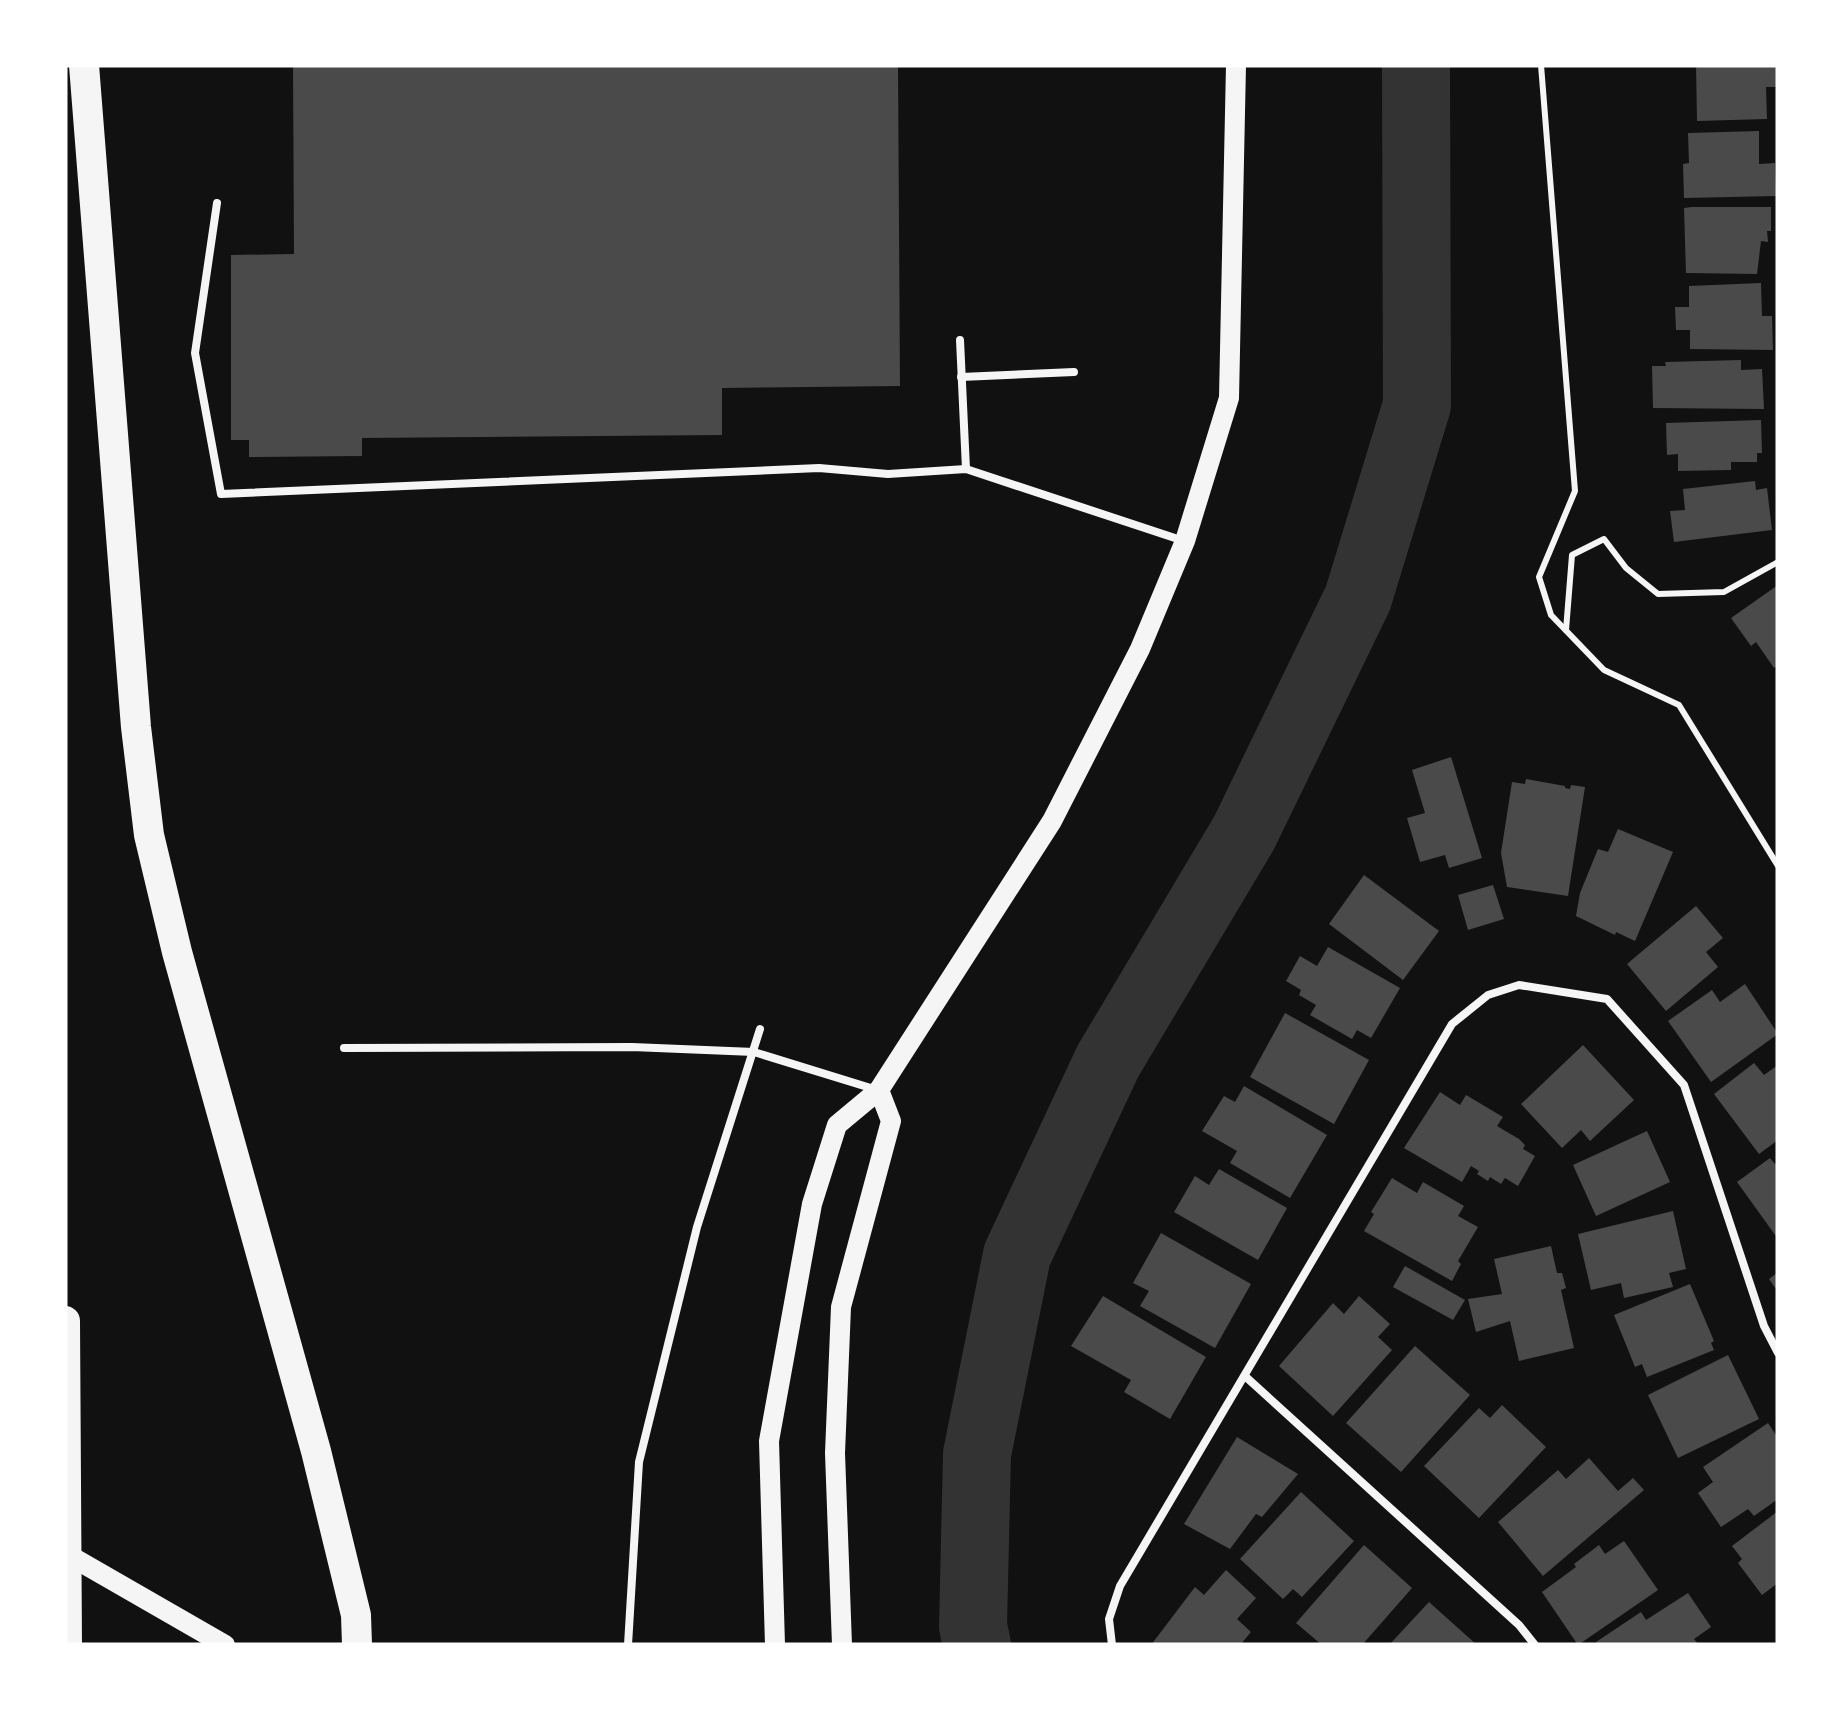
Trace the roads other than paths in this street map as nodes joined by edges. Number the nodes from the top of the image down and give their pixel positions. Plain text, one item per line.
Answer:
1 (84, 65) edge
2 (1236, 65) edge
3 (218, 203) dead end
4 (960, 340) dead end
5 (1074, 372) dead end
6 (961, 376) junction
7 (966, 470) junction
8 (1184, 541) junction
9 (760, 1029) dead end
10 (344, 1048) dead end
11 (754, 1052) junction
12 (879, 1090) junction
13 (65, 1321) edge
14 (1778, 1353) edge
15 (1246, 1377) junction
16 (65, 1553) edge
17 (217, 1641) edge
18 (66, 1645) edge
19 (357, 1645) edge
20 (628, 1645) edge
21 (775, 1645) edge
22 (842, 1645) edge
23 (1112, 1645) edge
24 (1535, 1645) edge

1 - 19 highway
2 - 8 main road
3 - 7 lane
4 - 6 lane
5 - 6 lane
6 - 7 lane
7 - 8 lane
8 - 12 main road
9 - 11 lane
10 - 11 lane
11 - 12 lane
11 - 20 lane
12 - 21 main road
12 - 22 main road
13 - 18 highway
14 - 15 lane
15 - 23 lane
15 - 24 lane
16 - 17 main road

